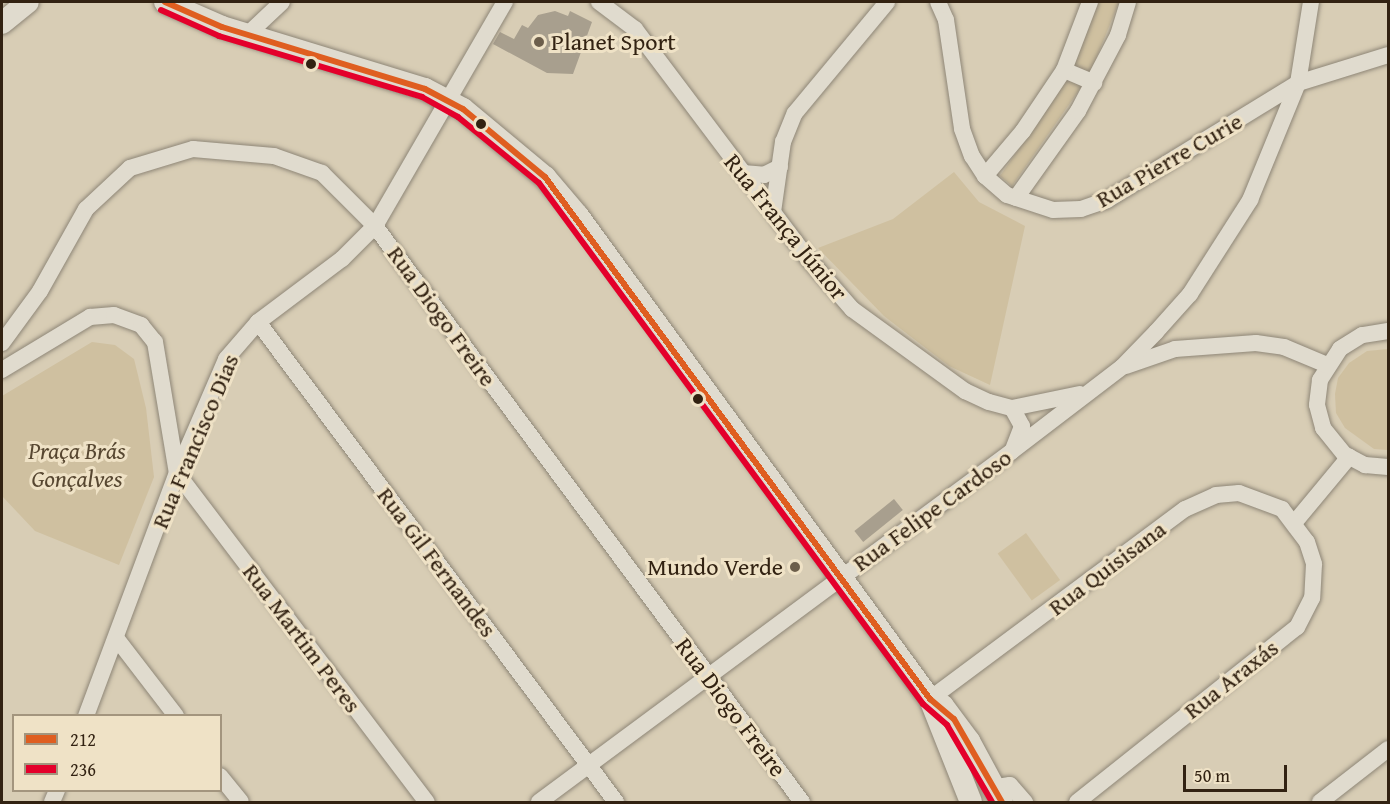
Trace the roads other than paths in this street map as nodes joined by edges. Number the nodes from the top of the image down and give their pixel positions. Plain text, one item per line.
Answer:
1 (28, 2) edge
2 (167, 2) edge
3 (282, 2) edge
4 (506, 2) edge
5 (600, 2) edge
6 (887, 2) edge
7 (938, 2) edge
8 (1090, 2) edge
9 (1128, 2) edge
10 (1311, 2) edge
11 (2, 23) edge
12 (247, 35) junction
13 (1389, 55) edge
14 (1064, 70) junction
15 (1094, 83) junction
16 (1298, 83) junction
17 (447, 99) junction
18 (780, 167) junction
19 (743, 173) junction
20 (985, 176) junction
21 (1016, 198) junction
22 (773, 212) junction
23 (375, 226) junction
24 (258, 322) junction
25 (19, 323) junction
26 (1156, 332) junction
27 (1389, 332) edge
28 (2, 343) edge
29 (31, 350) junction
30 (1175, 350) junction
31 (1327, 365) junction
32 (1122, 367) junction
33 (2, 370) edge
34 (1097, 386) junction
35 (1012, 408) junction
36 (1011, 452) junction
37 (1349, 457) junction
38 (1389, 467) edge
39 (177, 473) junction
40 (1295, 522) junction
41 (842, 575) junction
42 (117, 639) junction
43 (708, 676) junction
44 (930, 699) junction
45 (87, 714) edge
46 (174, 714) edge
47 (1389, 749) edge
48 (588, 766) junction
49 (222, 778) edge
50 (984, 797) edge
51 (241, 802) edge
52 (428, 802) edge
53 (539, 802) edge
54 (615, 802) edge
55 (802, 802) edge
56 (1025, 802) edge
57 (1077, 802) edge
58 (1320, 802) edge

1 - 11 main road
2 - 12 main road
3 - 12 street
4 - 17 street, Rua Francisco Dias
5 - 19 street, Rua França Júnior
6 - 18 street
7 - 20 street, Rua Pierre Curie
8 - 14 street
9 - 15 street
10 - 16 street, Rua Felipe Cardoso
12 - 17 main road
13 - 16 street, Rua Pierre Curie
14 - 15 street
14 - 20 street
15 - 21 street
16 - 21 street, Rua Pierre Curie
16 - 26 street, Rua Felipe Cardoso
17 - 23 street, Rua Francisco Dias
17 - 41 main road
18 - 19 street
18 - 22 street
19 - 22 street, Rua França Júnior
20 - 21 street, Rua Pierre Curie
22 - 35 street, Rua França Júnior
23 - 24 street, Rua Francisco Dias
23 - 25 street, Rua Diogo Freire
23 - 43 street, Rua Diogo Freire
24 - 39 street, Rua Francisco Dias
24 - 48 street, Rua Gil Fernandes
25 - 28 street, Rua Diogo Freire
25 - 29 street
26 - 30 street
26 - 32 street, Rua Felipe Cardoso
27 - 31 street
29 - 33 street
29 - 39 street
30 - 31 street, Rua Felipe Cardoso
30 - 32 street, Rua Felipe Cardoso
31 - 37 street
32 - 34 street, Rua Felipe Cardoso
34 - 35 street, Rua França Júnior
34 - 36 street, Rua Felipe Cardoso
35 - 36 street
36 - 41 street, Rua Felipe Cardoso
37 - 38 street
37 - 40 street
39 - 42 street, Rua Francisco Dias
39 - 52 street, Rua Martim Peres
40 - 44 street, Rua Quisisana
40 - 57 street, Rua Araxás
41 - 43 street, Rua Felipe Cardoso
41 - 44 main road
42 - 45 street, Rua Francisco Dias
42 - 46 street
43 - 48 street, Rua Felipe Cardoso
43 - 55 street, Rua Diogo Freire
44 - 50 main road
44 - 50 main road
47 - 58 street
48 - 53 street, Rua Felipe Cardoso
48 - 54 street, Rua Gil Fernandes
49 - 51 street
50 - 56 street

